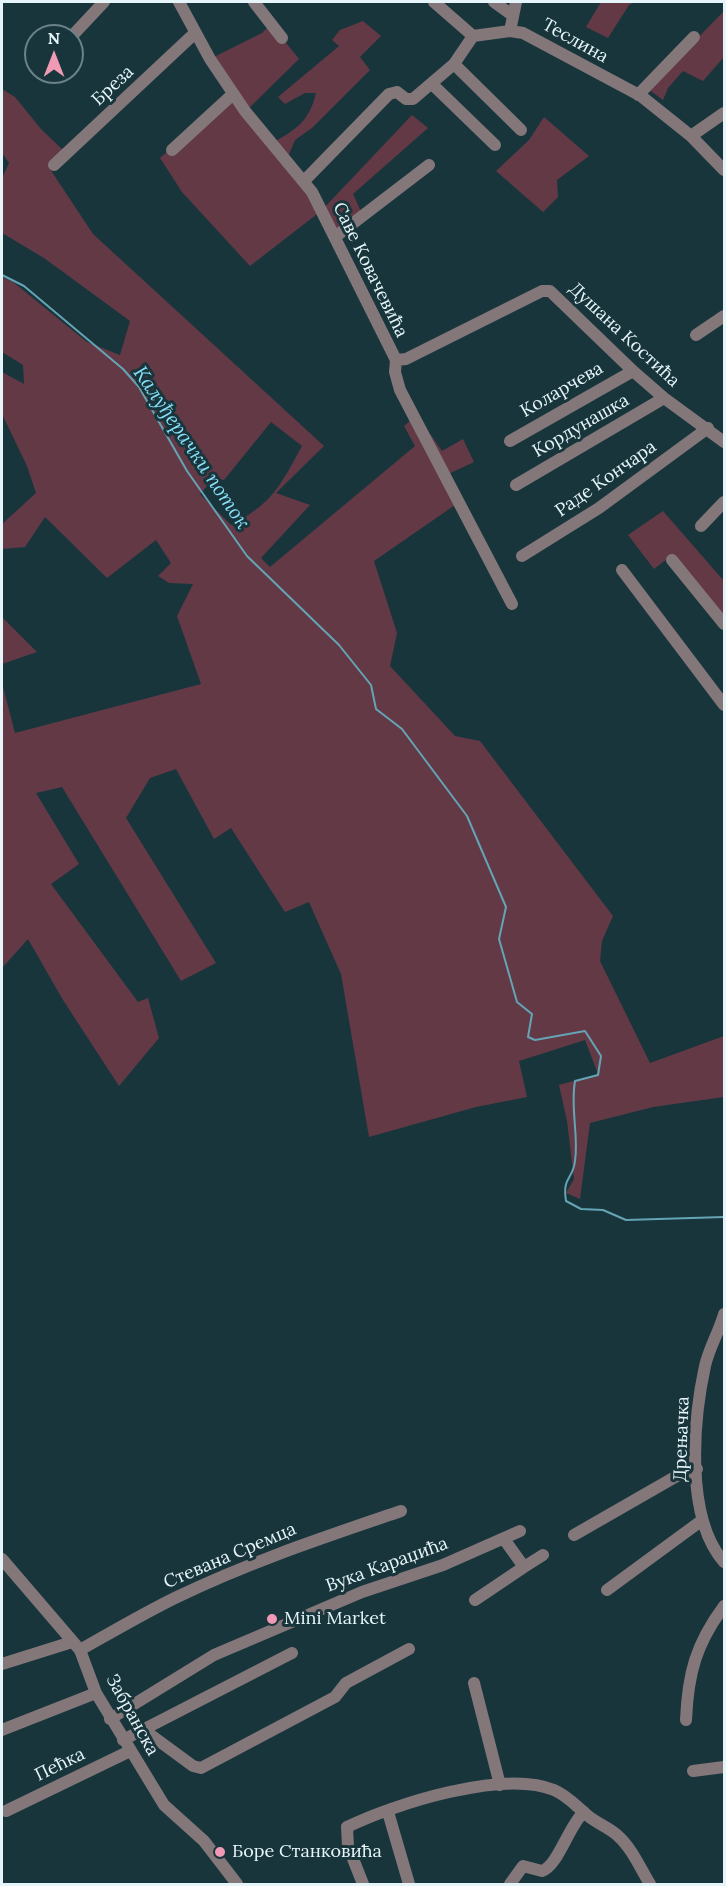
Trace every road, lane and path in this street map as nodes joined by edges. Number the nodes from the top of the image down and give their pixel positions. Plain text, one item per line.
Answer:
1 (104, 2) edge
2 (179, 2) edge
3 (254, 2) edge
4 (434, 2) edge
5 (494, 2) edge
6 (516, 2) edge
7 (512, 15) junction
8 (83, 24) edge
9 (510, 32) junction
10 (195, 33) junction
11 (473, 36) junction
12 (694, 37) dead end
13 (282, 38) dead end
14 (454, 64) junction
15 (432, 84) junction
16 (233, 94) junction
17 (638, 95) junction
18 (724, 113) edge
19 (521, 130) dead end
20 (691, 136) junction
21 (495, 145) dead end
22 (172, 150) dead end
23 (54, 165) dead end
24 (429, 165) dead end
25 (724, 170) edge
26 (304, 180) junction
27 (335, 237) junction
28 (724, 316) edge
29 (696, 334) dead end
30 (396, 360) junction
31 (633, 371) junction
32 (664, 398) junction
33 (708, 428) junction
34 (510, 441) dead end
35 (724, 442) edge
36 (516, 485) dead end
37 (724, 502) edge
38 (701, 526) dead end
39 (522, 556) dead end
40 (672, 560) dead end
41 (622, 570) dead end
42 (512, 604) dead end
43 (724, 624) edge
44 (724, 705) edge
45 (724, 1314) edge
46 (697, 1469) junction
47 (401, 1511) dead end
48 (701, 1521) junction
49 (519, 1532) dead end
50 (574, 1535) dead end
51 (504, 1539) junction
52 (543, 1555) dead end
53 (2, 1558) edge
54 (724, 1562) edge
55 (524, 1568) junction
56 (607, 1590) dead end
57 (475, 1600) dead end
58 (724, 1606) edge
59 (76, 1646) junction
60 (409, 1649) dead end
61 (292, 1653) dead end
62 (2, 1664) edge
63 (474, 1683) dead end
64 (96, 1693) junction
65 (110, 1719) junction
66 (686, 1720) dead end
67 (2, 1730) edge
68 (144, 1730) junction
69 (127, 1745) junction
70 (724, 1767) edge
71 (693, 1771) dead end
72 (500, 1785) junction
73 (6, 1811) dead end
74 (388, 1812) junction
75 (584, 1812) junction
76 (237, 1884) edge
77 (363, 1884) edge
78 (409, 1884) edge
79 (510, 1884) edge
80 (650, 1884) edge

1 - 8 street
2 - 10 street, Саве Ковачевића
3 - 13 street
4 - 11 street
5 - 7 street
6 - 7 street
7 - 9 street
9 - 11 street, Теслина
9 - 17 street, Теслина
10 - 16 street, Саве Ковачевића
10 - 23 street, Бреза
11 - 14 street
12 - 17 street
14 - 15 street
14 - 19 street
15 - 21 street
15 - 26 street
16 - 22 street
16 - 26 street, Саве Ковачевића
17 - 20 street, Теслина
18 - 20 street
20 - 25 street, Теслина
24 - 27 street
26 - 27 street, Саве Ковачевића
27 - 30 street, Саве Ковачевића
28 - 29 street
30 - 31 street, Душана Костића
30 - 42 street, Саве Ковачевића
31 - 32 street, Душана Костића
31 - 34 street, Коларчева
32 - 33 street, Душана Костића
32 - 36 street, Кордунашка
33 - 35 street, Душана Костића
33 - 39 street, Раде Кончара
37 - 38 street
40 - 43 street
41 - 44 street
45 - 46 street, Дрењачка
46 - 48 street, Дрењачка
46 - 50 street
47 - 59 street, Стевана Сремца
48 - 54 street, Дрењачка
48 - 56 street
49 - 51 street, Вука Караџића
51 - 55 street
51 - 65 street, Вука Караџића
52 - 55 street
53 - 59 street, Забранска
55 - 57 street
58 - 66 street
59 - 62 street, Стевана Сремца
59 - 64 street, Забранска
60 - 68 street
61 - 68 street, Пећка
63 - 72 street
64 - 65 street, Забранска
64 - 67 street
65 - 69 street, Забранска
68 - 69 street, Пећка
69 - 73 street, Пећка
69 - 76 street, Забранска
70 - 71 street
72 - 74 street
72 - 75 street
74 - 77 street
74 - 78 street
75 - 79 street
75 - 80 street

